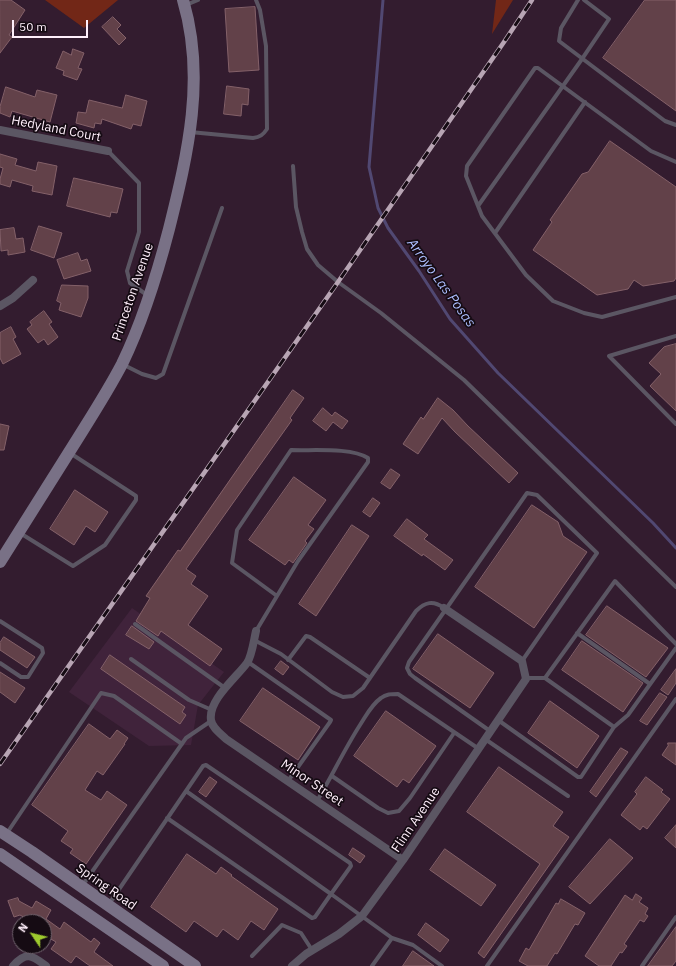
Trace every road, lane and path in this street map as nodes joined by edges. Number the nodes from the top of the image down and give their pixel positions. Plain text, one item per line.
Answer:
1 (198, 0) edge
2 (256, 0) edge
3 (578, 0) edge
4 (584, 0) edge
5 (184, 3) edge
6 (582, 59) junction
7 (562, 85) junction
8 (585, 102) junction
9 (676, 125) edge
10 (0, 130) edge
11 (190, 132) junction
12 (108, 151) joint
13 (676, 162) edge
14 (293, 166) dead end
15 (478, 206) junction
16 (222, 208) dead end
17 (495, 233) junction
18 (33, 280) dead end
19 (149, 297) junction
20 (676, 297) edge
21 (0, 306) edge
22 (676, 336) edge
23 (122, 364) junction
24 (676, 424) edge
25 (69, 452) junction
26 (18, 532) junction
27 (0, 562) edge
28 (676, 587) edge
29 (277, 596) junction
30 (445, 608) junction
31 (0, 621) edge
32 (134, 624) dead end
33 (256, 631) joint
34 (577, 633) junction
35 (254, 640) junction
36 (676, 644) edge
37 (676, 648) edge
38 (131, 660) dead end
39 (288, 660) junction
40 (522, 661) junction
41 (248, 662) junction
42 (0, 663) edge
43 (370, 678) junction
44 (526, 678) junction
45 (545, 678) junction
46 (650, 684) junction
47 (225, 689) junction
48 (676, 699) edge
49 (212, 710) junction
50 (498, 720) junction
51 (211, 721) junction
52 (614, 727) junction
53 (491, 732) junction
54 (454, 733) junction
55 (485, 739) junction
56 (182, 744) junction
57 (479, 749) junction
58 (332, 776) junction
59 (288, 781) junction
60 (186, 791) junction
61 (568, 796) dead end
62 (316, 801) junction
63 (167, 818) junction
64 (3, 833) edge
65 (0, 854) edge
66 (403, 860) junction
67 (82, 887) junction
68 (332, 894) junction
69 (108, 905) junction
70 (362, 916) junction
71 (676, 917) edge
72 (392, 938) junction
73 (312, 950) junction
74 (252, 956) dead end
75 (12, 966) edge
76 (46, 966) edge
77 (163, 966) edge
78 (195, 966) edge
79 (292, 966) edge
80 (372, 966) edge
81 (442, 966) edge
82 (487, 966) edge
83 (642, 966) edge

1 - 5 lane
2 - 11 lane
3 - 6 lane
4 - 6 lane
5 - 11 street, Princeton Avenue
6 - 7 lane
6 - 9 lane
7 - 8 lane
7 - 15 lane
7 - 15 lane
8 - 13 lane
8 - 17 lane
10 - 12 street, Hedyland Court
11 - 19 street, Princeton Avenue
12 - 19 lane
14 - 28 lane
15 - 17 lane
16 - 23 lane
17 - 20 lane
18 - 21 street
19 - 23 street, Princeton Avenue
22 - 24 lane
23 - 25 street, Princeton Avenue
25 - 26 street, Princeton Avenue
25 - 26 lane
26 - 27 street, Princeton Avenue
29 - 29 lane
29 - 33 lane
30 - 40 street
30 - 40 lane
30 - 43 lane
30 - 53 lane
31 - 42 lane
32 - 47 lane
33 - 35 street
34 - 36 lane
34 - 45 lane
34 - 46 lane
35 - 39 lane
35 - 41 street
37 - 46 lane
38 - 49 lane
39 - 43 lane
39 - 43 lane
40 - 44 street
41 - 47 street
41 - 59 lane
44 - 45 lane
44 - 50 street, Flinn Avenue
45 - 52 lane
46 - 52 lane
47 - 49 street
48 - 82 lane
49 - 51 street
50 - 52 lane
50 - 53 street, Flinn Avenue
51 - 56 lane
51 - 59 street, Minor Street
53 - 55 street, Flinn Avenue
54 - 57 lane
54 - 58 lane
54 - 58 lane
55 - 57 street, Flinn Avenue
55 - 61 lane
56 - 64 lane
56 - 67 lane
57 - 66 street, Flinn Avenue
58 - 62 lane
59 - 62 street, Minor Street
60 - 63 lane
60 - 68 lane
60 - 68 lane
62 - 66 street, Minor Street
63 - 68 lane
63 - 69 lane
64 - 67 street, Spring Road
65 - 77 street
66 - 70 street, Flinn Avenue
67 - 69 street, Spring Road
68 - 70 lane
69 - 78 street, Spring Road
70 - 72 lane
70 - 73 street, Flinn Avenue
71 - 83 lane
72 - 80 lane
72 - 81 lane
73 - 74 lane
73 - 79 street, Flinn Avenue
75 - 76 street

